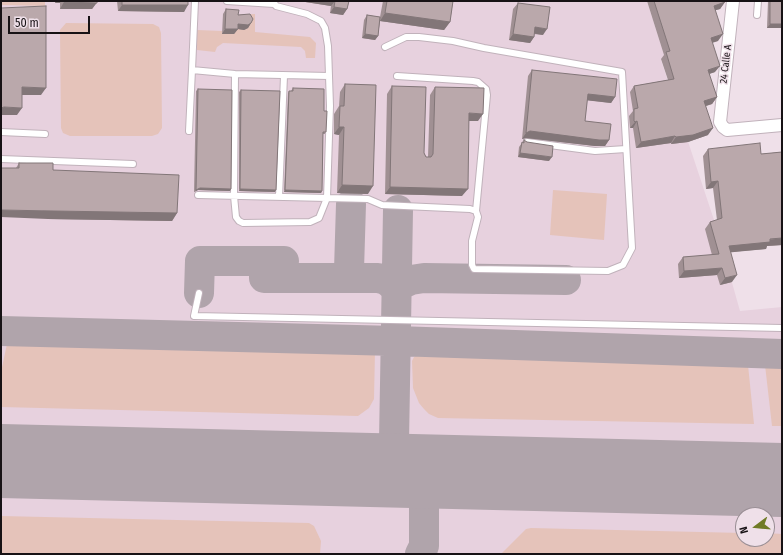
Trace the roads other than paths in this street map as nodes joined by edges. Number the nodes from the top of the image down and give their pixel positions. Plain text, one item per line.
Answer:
1 (195, 1) edge
2 (227, 1) edge
3 (733, 1) edge
4 (758, 1) edge
5 (274, 2) edge
6 (757, 15) dead end
7 (385, 47) dead end
8 (192, 70) junction
9 (235, 74) junction
10 (284, 76) junction
11 (329, 76) junction
12 (397, 76) dead end
13 (426, 78) junction
14 (426, 85) edge
15 (782, 125) edge
16 (189, 131) dead end
17 (1, 132) edge
18 (45, 134) dead end
19 (525, 142) edge
20 (626, 149) junction
21 (1, 159) edge
22 (133, 164) dead end
23 (198, 195) dead end
24 (234, 196) junction
25 (279, 197) junction
26 (327, 198) junction
27 (476, 212) junction
28 (199, 293) dead end
29 (782, 328) edge

1 - 8 lane
2 - 5 lane
3 - 15 street, 24 Calle A
4 - 6 lane
5 - 11 lane
7 - 20 lane
8 - 9 lane
8 - 16 lane
9 - 10 lane
9 - 24 lane
10 - 11 lane
10 - 25 lane
11 - 26 lane
12 - 13 lane
13 - 14 lane
13 - 27 lane
17 - 18 lane
19 - 20 lane
20 - 27 lane
21 - 22 lane
23 - 24 lane
24 - 25 lane
24 - 26 lane
25 - 26 lane
26 - 27 lane
28 - 29 lane

